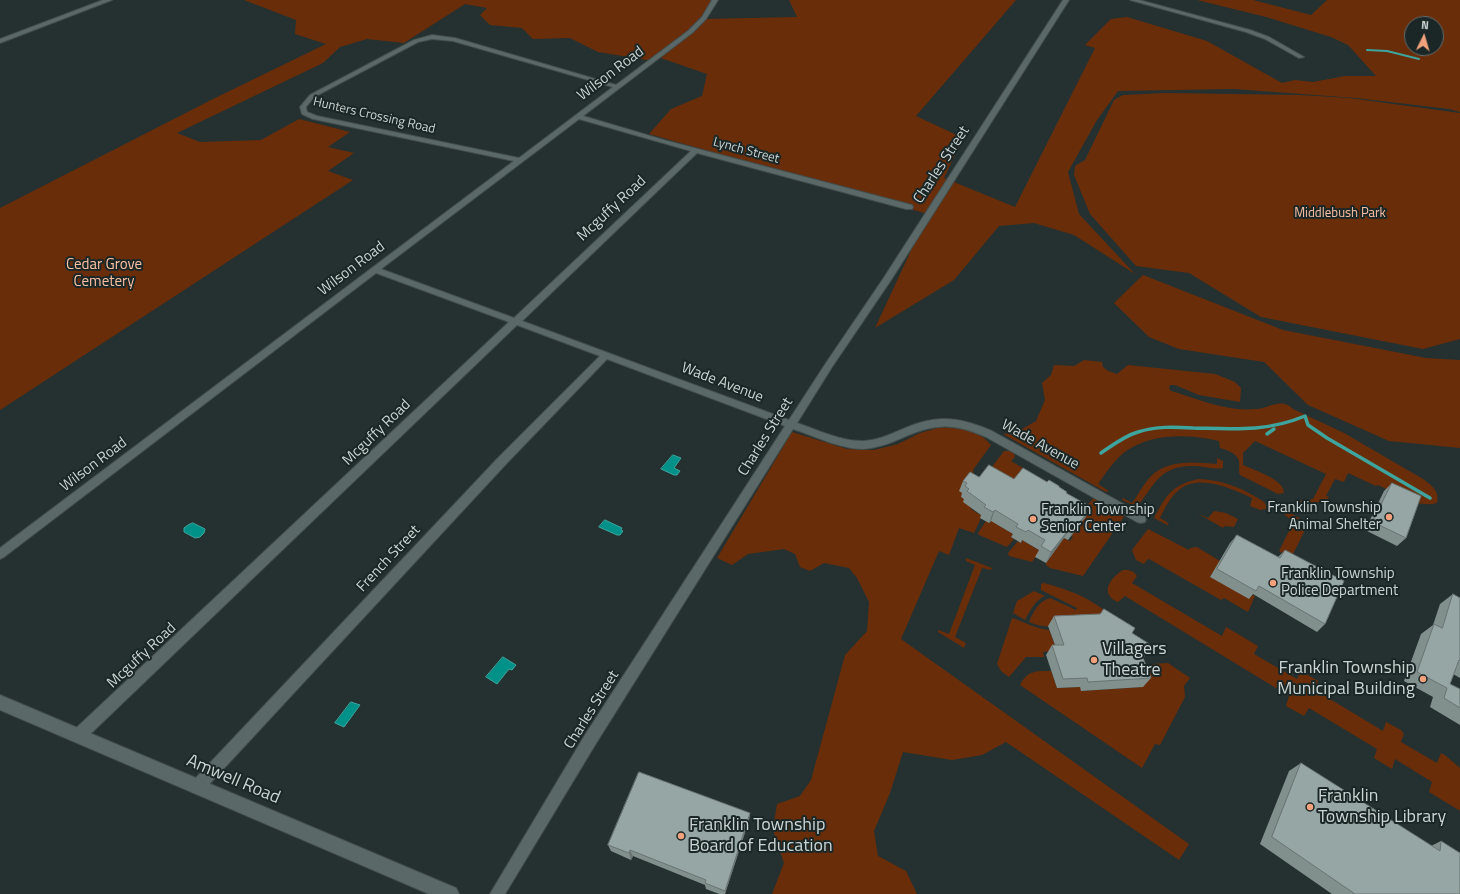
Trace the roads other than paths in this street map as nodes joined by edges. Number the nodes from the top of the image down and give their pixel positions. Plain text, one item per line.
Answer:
1 (109, 0) edge
2 (715, 0) edge
3 (1066, 0) edge
4 (1133, 0) edge
5 (0, 41) edge
6 (1301, 57) dead end
7 (618, 86) junction
8 (578, 116) junction
9 (696, 150) junction
10 (520, 160) junction
11 (909, 207) dead end
12 (375, 270) junction
13 (517, 321) junction
14 (606, 355) junction
15 (791, 426) junction
16 (1141, 519) dead end
17 (0, 554) edge
18 (0, 702) edge
19 (78, 736) junction
20 (198, 787) junction
21 (450, 894) edge
22 (497, 894) edge

1 - 5 main road
2 - 7 street, Wilson Road
3 - 15 street, Charles Street
4 - 6 street
7 - 8 street, Wilson Road
7 - 10 street, Hunters Crossing Road
8 - 9 street, Lynch Street
8 - 10 street, Wilson Road
9 - 11 street, Lynch Street
9 - 13 street, Mcguffy Road
10 - 12 street, Wilson Road
12 - 13 street, Wade Avenue
12 - 17 street, Wilson Road
13 - 14 street, Wade Avenue
13 - 19 street, Mcguffy Road
14 - 15 street, Wade Avenue
14 - 20 street, French Street
15 - 16 street, Wade Avenue
15 - 22 street, Charles Street
18 - 19 main road, Amwell Road
19 - 20 main road, Amwell Road
20 - 21 main road, Amwell Road

